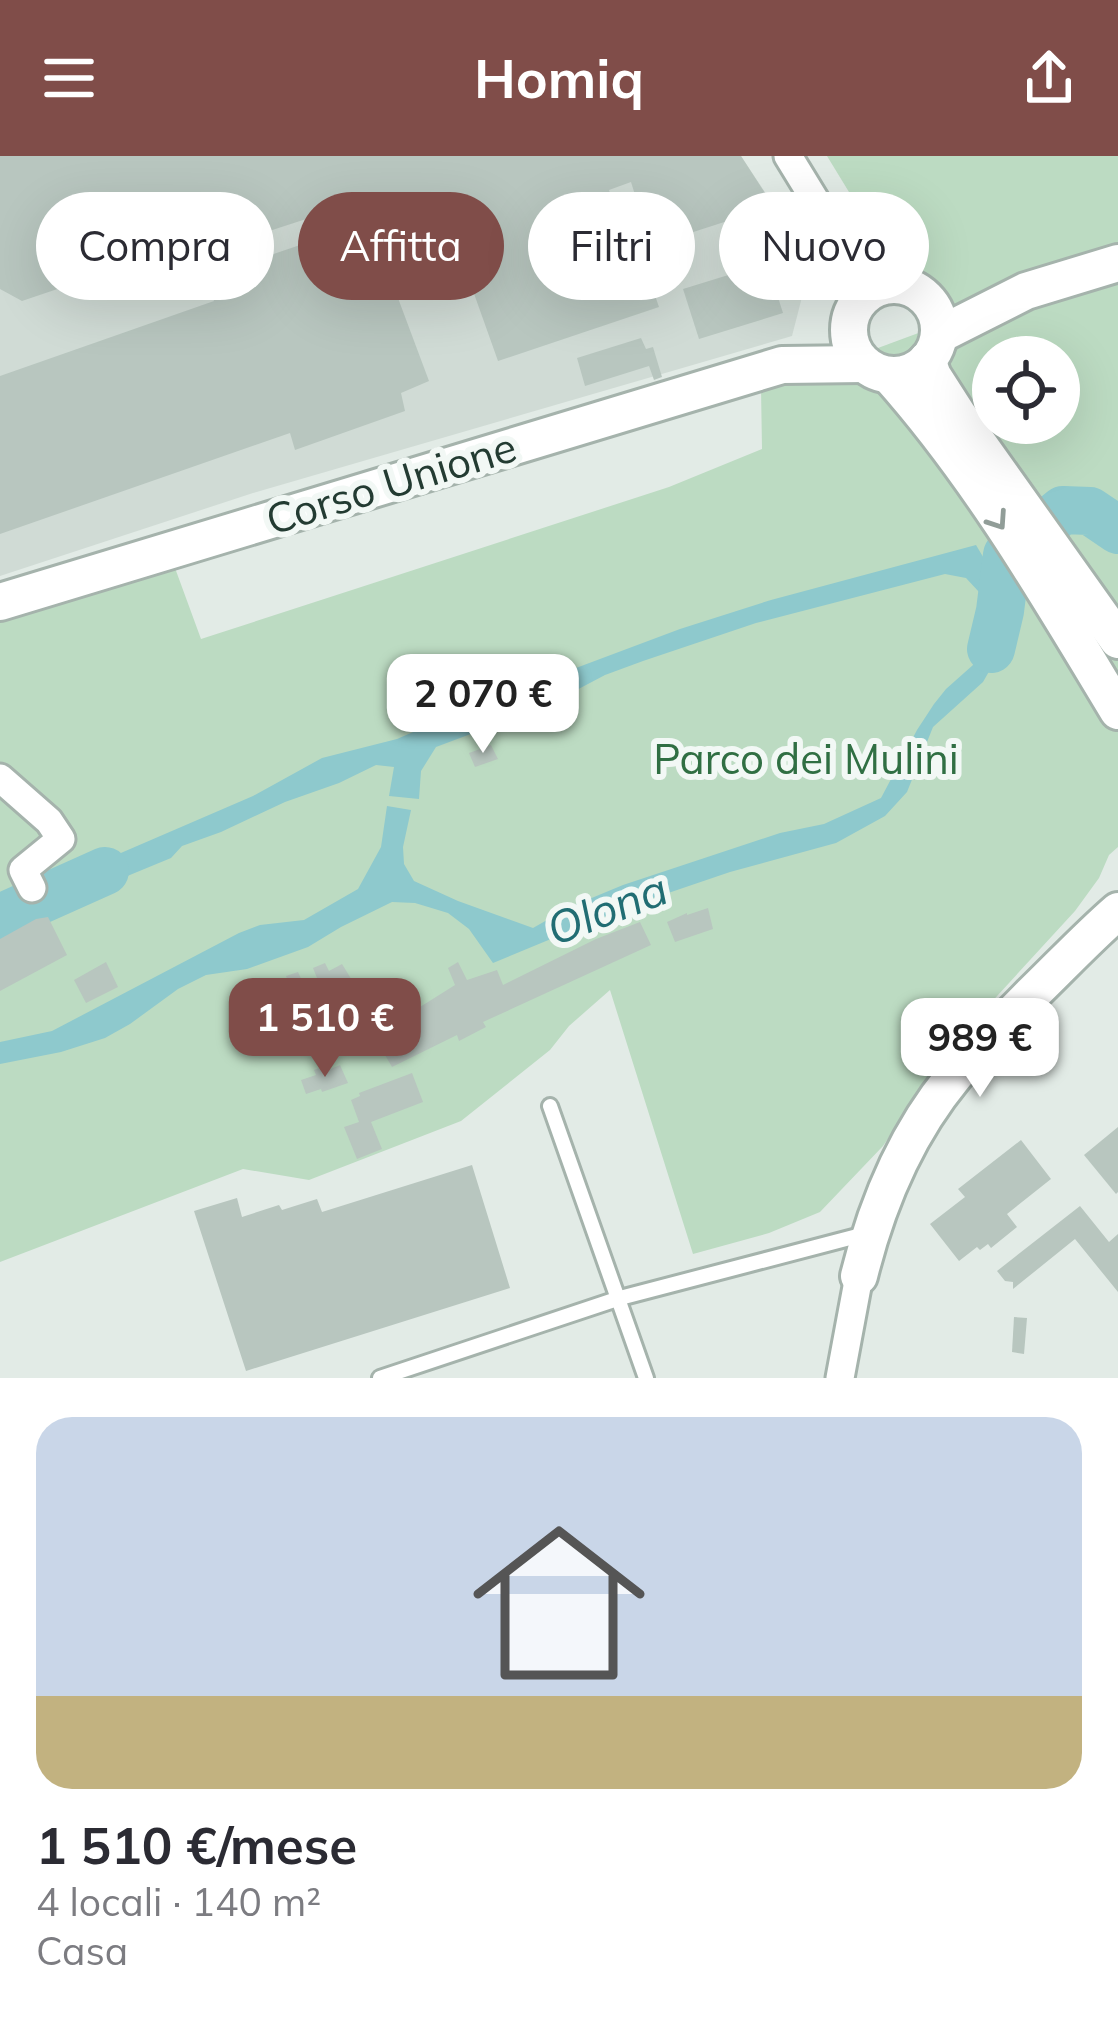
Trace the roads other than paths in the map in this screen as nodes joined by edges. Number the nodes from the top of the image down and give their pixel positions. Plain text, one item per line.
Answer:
1 (788, 156) edge
2 (810, 192) edge
3 (1118, 263) edge
4 (852, 300) edge
5 (902, 300) edge
6 (855, 311) junction
7 (923, 321) junction
8 (782, 365) junction
9 (877, 369) junction
10 (947, 421) junction
11 (0, 602) edge
12 (1073, 605) junction
13 (1118, 640) edge
14 (1118, 711) edge
15 (0, 778) edge
16 (18, 880) edge
17 (1118, 894) edge
18 (1108, 920) edge
19 (550, 1106) dead end
20 (870, 1232) junction
21 (859, 1276) joint
22 (620, 1298) junction
23 (380, 1378) edge
24 (646, 1378) edge
25 (840, 1378) edge

1 - 2 street
3 - 7 street
4 - 6 street
5 - 7 street
6 - 7 street
6 - 8 street, Corso Unione
6 - 9 street
7 - 9 street
7 - 10 street
8 - 9 street, Corso Unione
8 - 11 street, Corso Unione
9 - 10 street
10 - 12 street
12 - 13 street
12 - 14 street
15 - 16 street
17 - 18 street
18 - 20 street
19 - 22 lane
20 - 21 street
20 - 22 lane
21 - 25 street
22 - 23 lane
22 - 24 lane

